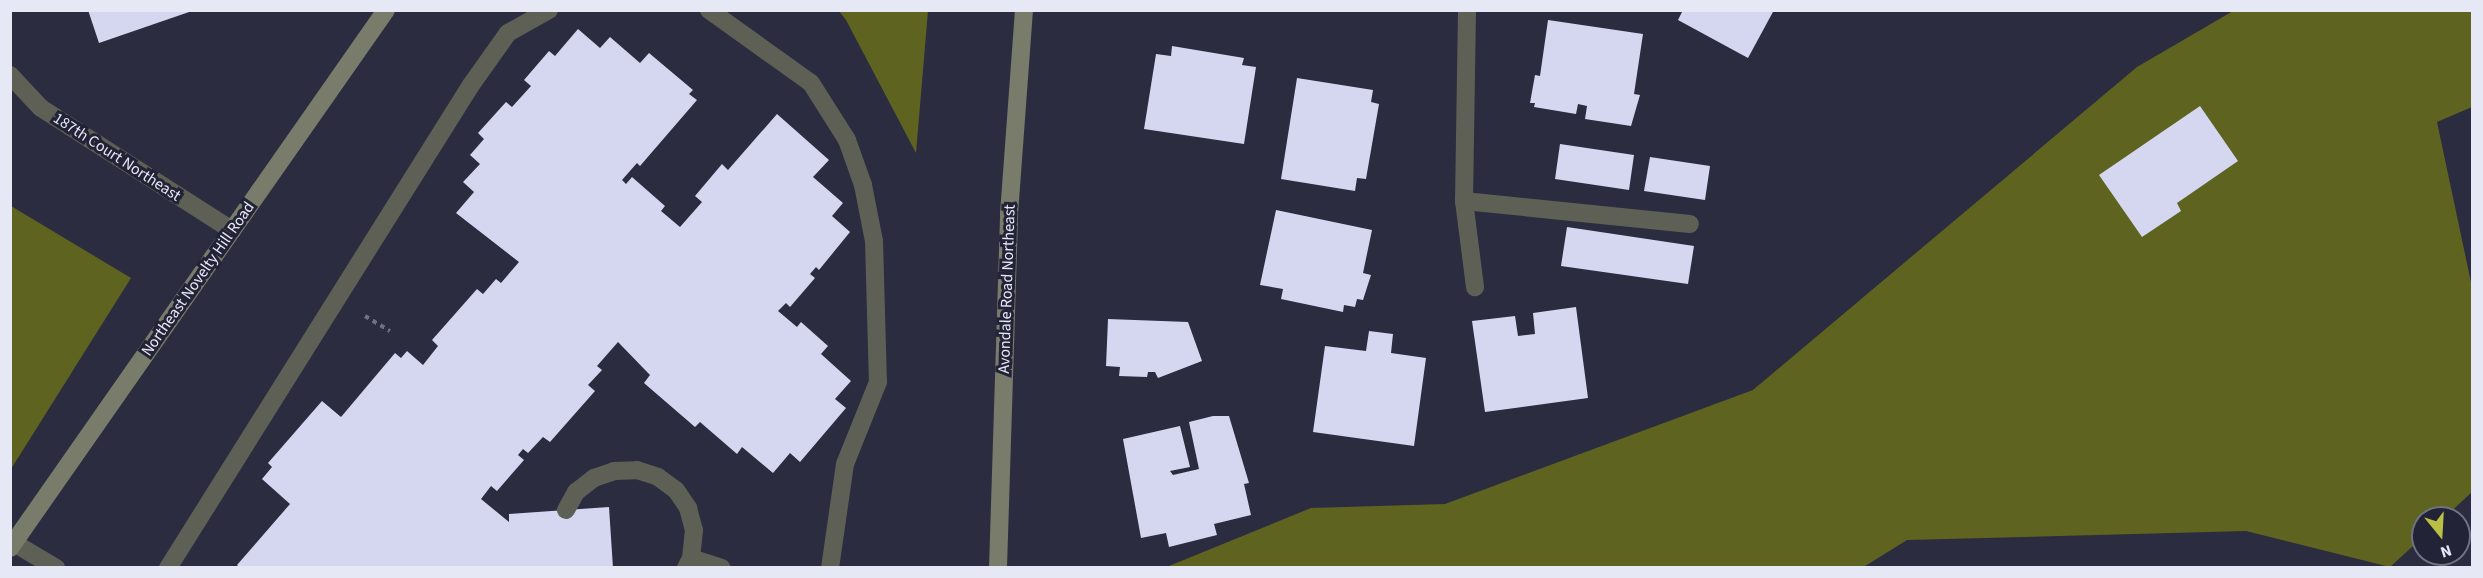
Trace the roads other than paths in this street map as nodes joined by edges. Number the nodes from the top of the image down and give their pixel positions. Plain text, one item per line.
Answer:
1 (386, 10) edge
2 (549, 10) edge
3 (709, 10) edge
4 (1024, 10) edge
5 (1467, 10) edge
6 (10, 75) edge
7 (1464, 201) junction
8 (1690, 224) dead end
9 (232, 230) junction
10 (1475, 287) dead end
11 (566, 510) dead end
12 (12, 546) edge
13 (688, 563) edge
14 (56, 567) edge
15 (168, 567) edge
16 (721, 567) edge
17 (830, 567) edge
18 (998, 567) edge

1 - 9 main road, Northeast Novelty Hill Road
2 - 15 street
3 - 17 street
4 - 18 main road, Avondale Road Northeast
5 - 7 street
6 - 9 street, 187th Court Northeast
7 - 8 street
7 - 10 street
9 - 12 main road, Northeast Novelty Hill Road
11 - 13 street
12 - 14 street
13 - 16 street

